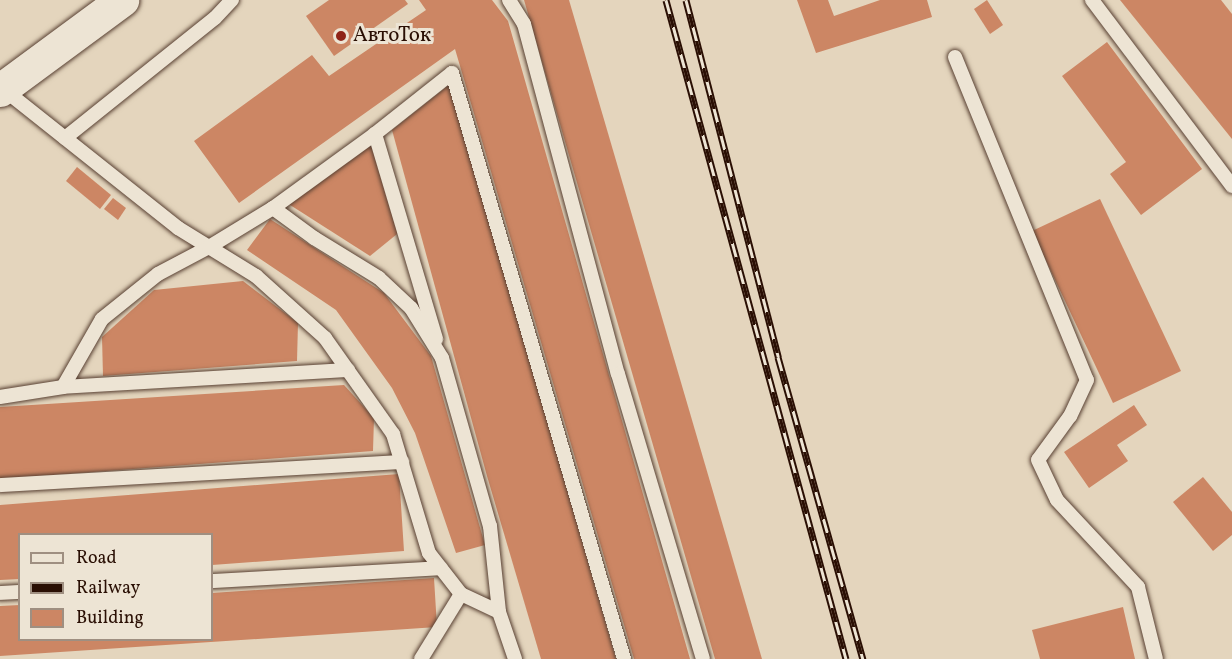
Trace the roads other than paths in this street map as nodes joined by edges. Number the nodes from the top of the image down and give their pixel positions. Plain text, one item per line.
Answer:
1 (122, 0) edge
2 (232, 0) edge
3 (508, 0) edge
4 (1092, 0) edge
5 (955, 57) dead end
6 (1, 89) edge
7 (375, 134) junction
8 (65, 138) junction
9 (1232, 186) edge
10 (273, 208) junction
11 (209, 247) junction
12 (442, 358) junction
13 (348, 370) junction
14 (63, 387) junction
15 (0, 398) edge
16 (402, 462) junction
17 (0, 485) edge
18 (441, 568) junction
19 (213, 581) edge
20 (18, 592) edge
21 (0, 593) edge
22 (461, 594) junction
23 (499, 612) junction
24 (421, 659) edge
25 (515, 659) edge
26 (624, 659) edge
27 (702, 659) edge
28 (1156, 659) edge

1 - 6 street
2 - 8 lane
3 - 27 lane
4 - 9 lane
5 - 28 lane
6 - 8 lane
7 - 10 lane
7 - 12 lane
7 - 26 lane
8 - 11 lane
10 - 11 lane
10 - 12 lane
11 - 13 lane
11 - 14 lane
12 - 23 lane
13 - 14 lane
13 - 16 lane
14 - 15 lane
16 - 17 lane
16 - 18 lane
18 - 19 lane
18 - 22 lane
20 - 21 lane
22 - 23 lane
22 - 24 lane
23 - 25 lane

